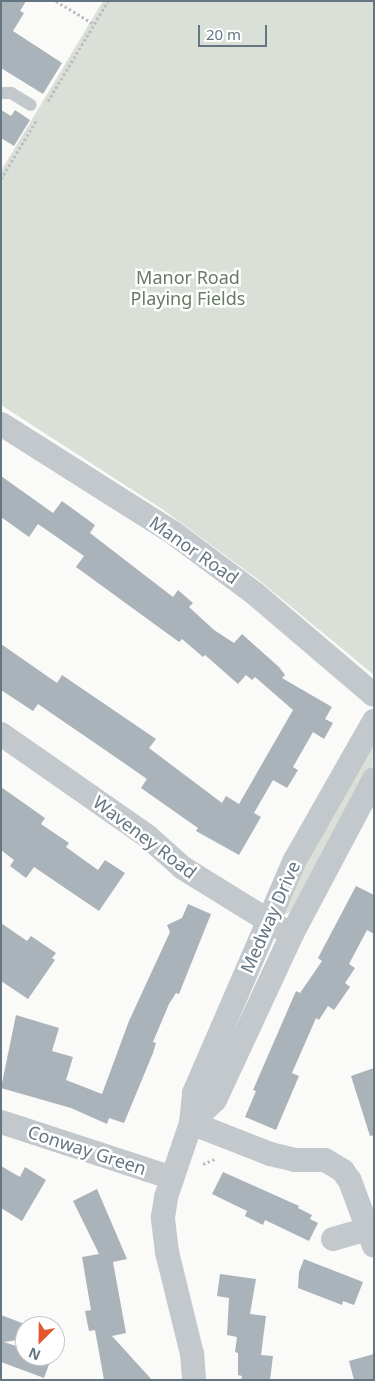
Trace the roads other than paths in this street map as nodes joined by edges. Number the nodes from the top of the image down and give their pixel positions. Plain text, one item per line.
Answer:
1 (1, 93) edge
2 (36, 109) road end
3 (1, 424) edge
4 (374, 695) edge
5 (374, 721) edge
6 (1, 734) edge
7 (374, 779) edge
8 (266, 921) junction
9 (292, 934) junction
10 (1, 1122) edge
11 (191, 1123) junction
12 (172, 1178) junction
13 (371, 1237) edge
14 (333, 1239) dead end
15 (194, 1380) edge

1 - 2 lane
3 - 4 street, Manor Road
5 - 8 street, Medway Drive
6 - 8 street, Waveney Road
7 - 9 street, Medway Drive
8 - 9 street, Waveney Road
8 - 11 street, Medway Drive
9 - 11 street, Medway Drive
10 - 12 street, Conway Green
11 - 12 street, Medway Drive
11 - 13 street
12 - 15 street, Medway Drive
13 - 14 street

